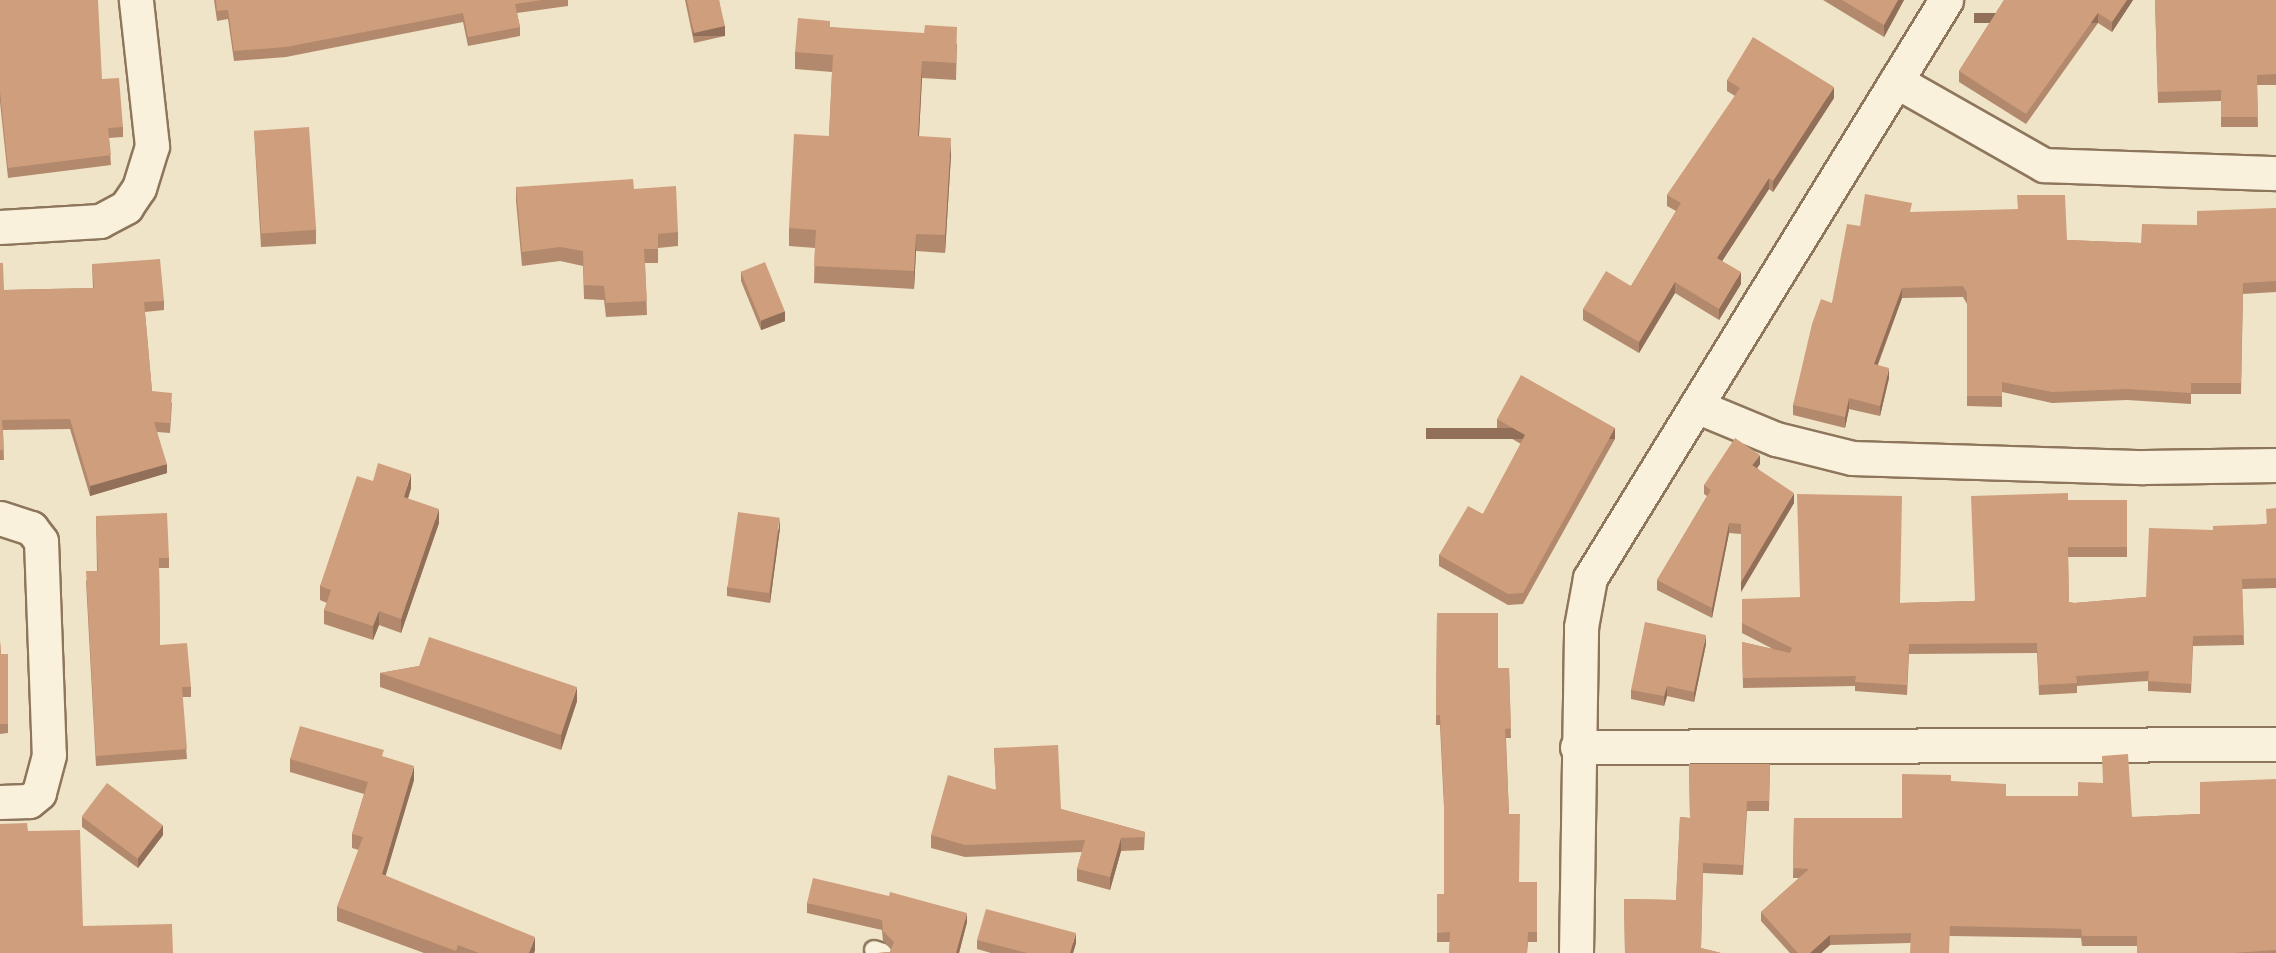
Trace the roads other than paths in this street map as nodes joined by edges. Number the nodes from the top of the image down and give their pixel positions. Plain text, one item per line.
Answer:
1 (136, 0) edge
2 (1946, 0) edge
3 (1896, 81) junction
4 (2276, 173) edge
5 (0, 226) edge
6 (1696, 406) junction
7 (2276, 465) edge
8 (0, 518) edge
9 (2276, 744) edge
10 (1577, 747) junction
11 (0, 802) edge
12 (1576, 953) edge

1 - 5 street
2 - 3 street
3 - 4 street
3 - 6 street
6 - 7 street
6 - 10 street
8 - 11 street
9 - 10 street
10 - 12 street

